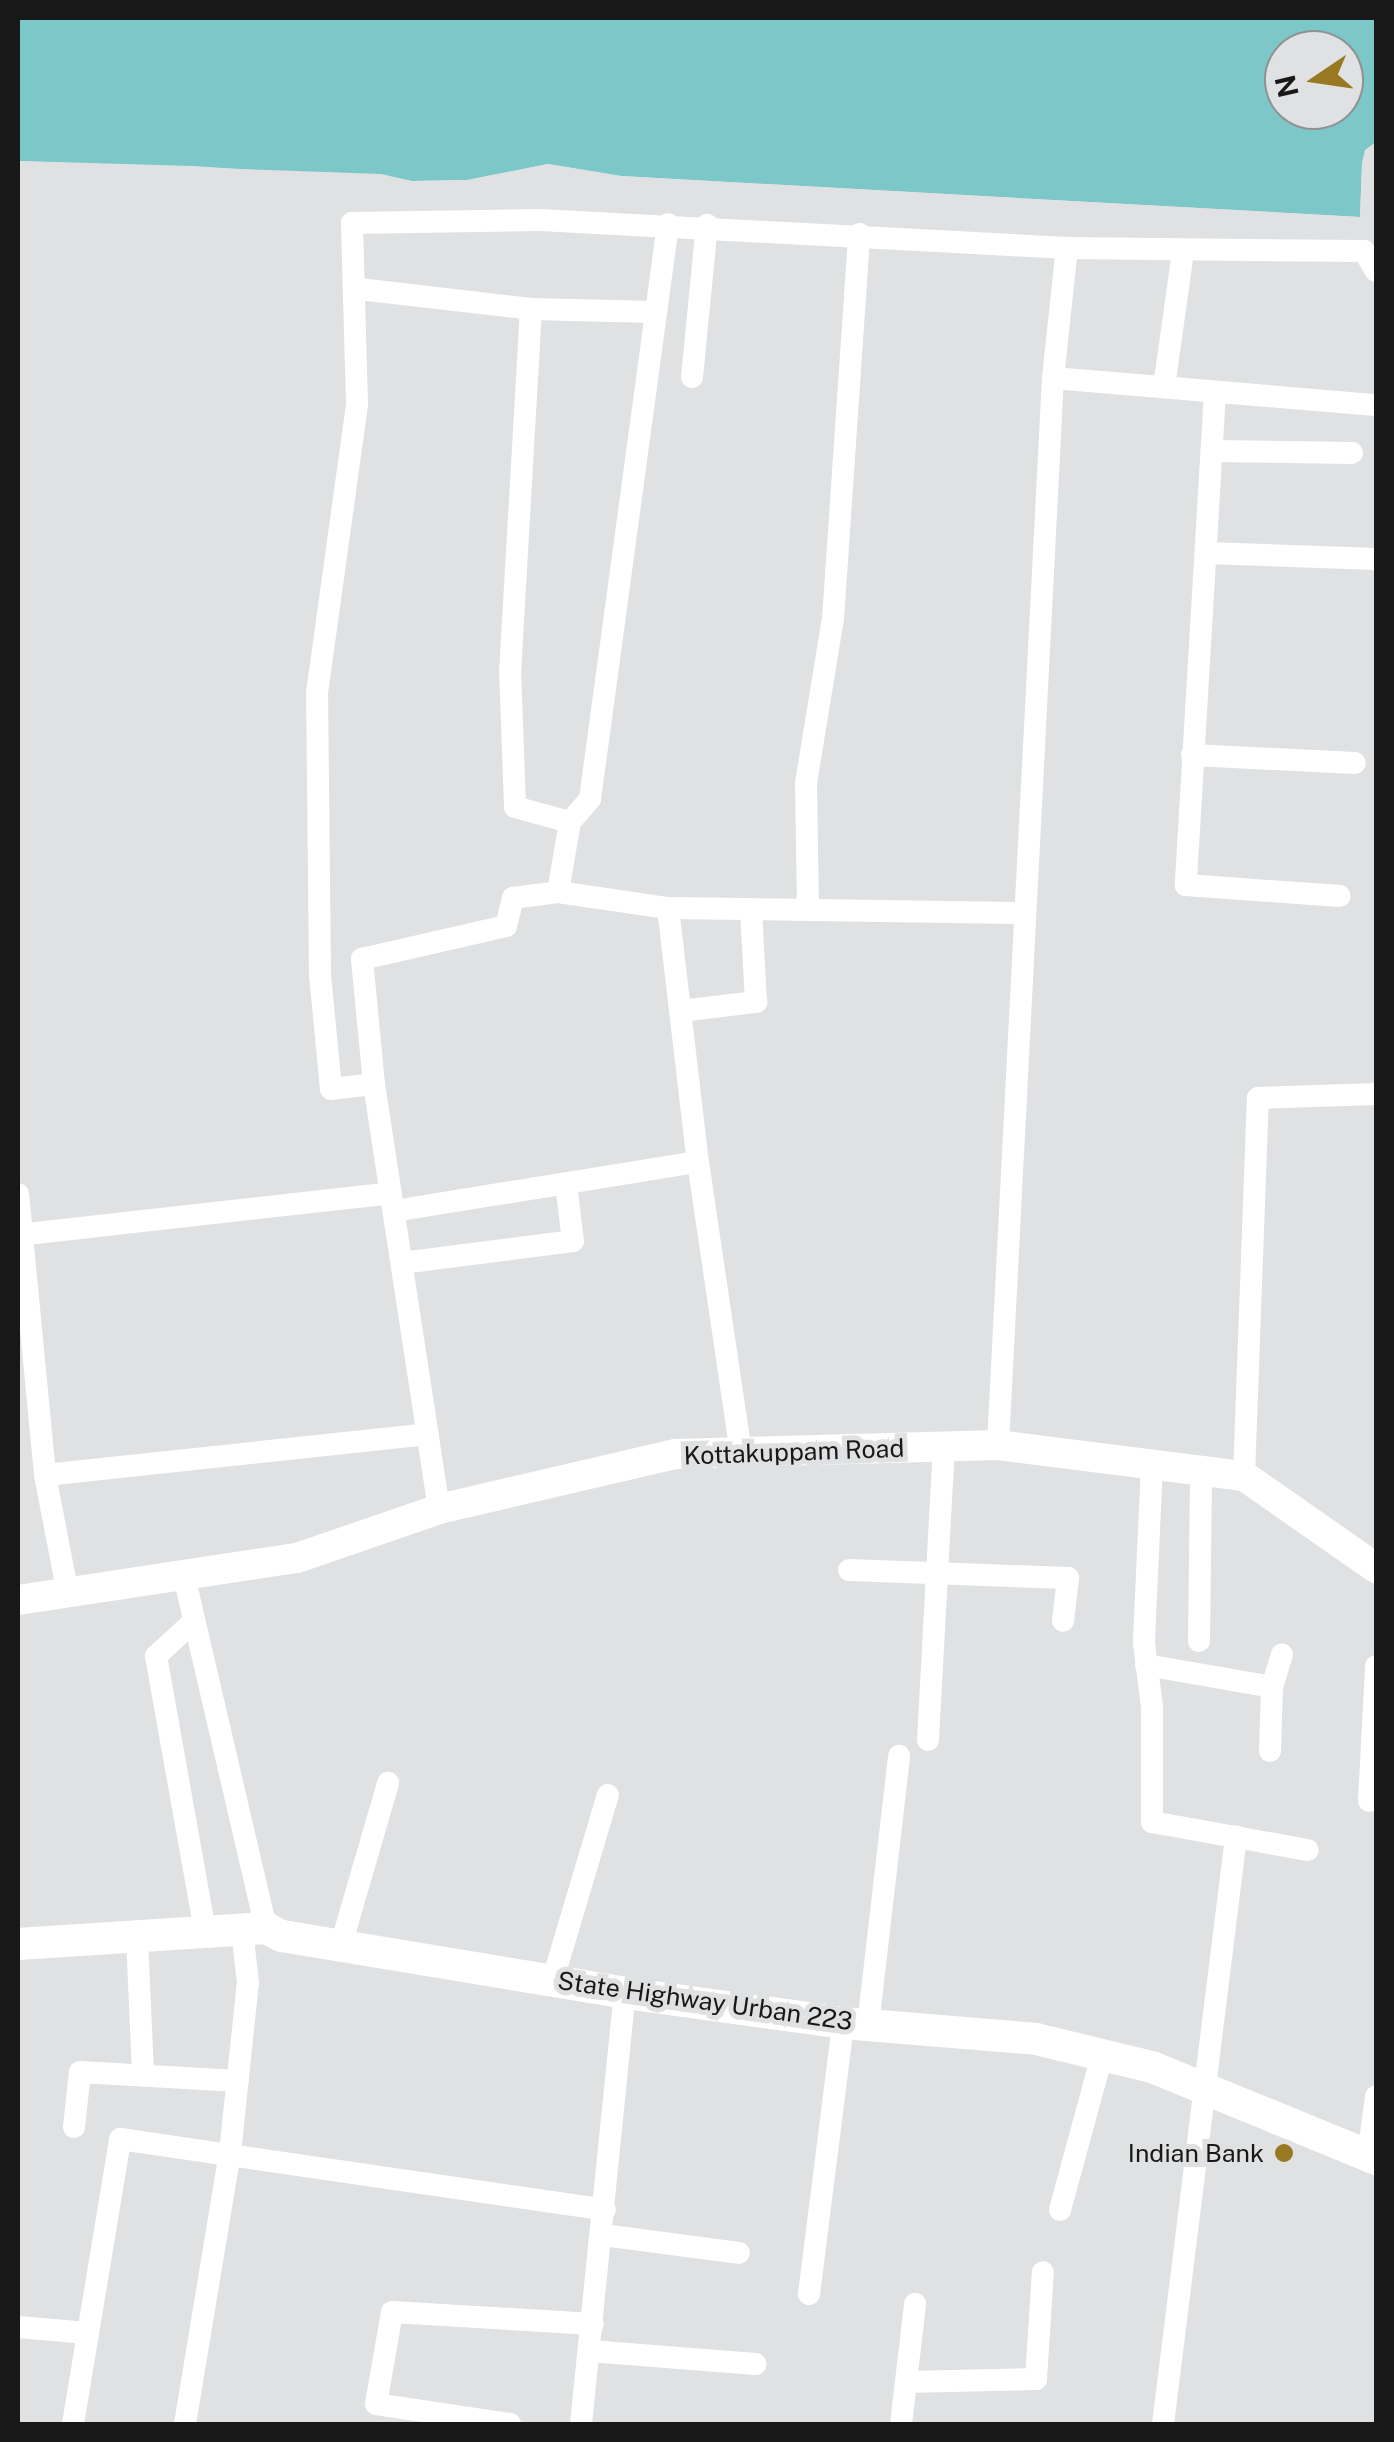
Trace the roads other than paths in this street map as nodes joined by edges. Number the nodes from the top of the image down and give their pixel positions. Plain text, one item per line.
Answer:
1 (668, 224) junction
2 (707, 225) junction
3 (859, 234) junction
4 (1067, 248) junction
5 (1183, 251) junction
6 (1376, 271) edge
7 (359, 288) junction
8 (531, 309) junction
9 (655, 312) junction
10 (692, 377) dead end
11 (1054, 378) junction
12 (1164, 388) junction
13 (1215, 392) junction
14 (1376, 405) edge
15 (1212, 451) junction
16 (1352, 453) dead end
17 (1207, 553) junction
18 (1376, 559) edge
19 (1192, 754) junction
20 (1355, 763) dead end
21 (570, 822) junction
22 (558, 892) junction
23 (1340, 896) dead end
24 (668, 908) junction
25 (751, 909) junction
26 (808, 910) junction
27 (1025, 913) junction
28 (680, 1010) junction
29 (374, 1084) junction
30 (1376, 1094) edge
31 (698, 1162) junction
32 (566, 1184) junction
33 (18, 1194) edge
34 (392, 1202) junction
35 (20, 1235) edge
36 (402, 1263) junction
37 (428, 1434) junction
38 (998, 1445) junction
39 (944, 1447) junction
40 (741, 1452) junction
41 (1152, 1464) junction
42 (1201, 1470) junction
43 (45, 1475) junction
44 (1244, 1476) junction
45 (439, 1509) junction
46 (1376, 1568) edge
47 (850, 1570) dead end
48 (937, 1574) junction
49 (184, 1576) junction
50 (68, 1594) junction
51 (18, 1600) edge
52 (1064, 1621) dead end
53 (194, 1622) junction
54 (1199, 1641) dead end
55 (1282, 1654) dead end
56 (1146, 1664) junction
57 (1376, 1666) edge
58 (1272, 1687) junction
59 (928, 1740) dead end
60 (1270, 1751) dead end
61 (899, 1756) dead end
62 (388, 1783) dead end
63 (608, 1795) dead end
64 (1369, 1801) dead end
65 (1236, 1837) junction
66 (1308, 1850) dead end
67 (254, 1929) junction
68 (205, 1932) junction
69 (137, 1936) junction
70 (18, 1944) edge
71 (341, 1945) junction
72 (554, 1979) junction
73 (626, 1992) junction
74 (856, 2024) junction
75 (1102, 2055) junction
76 (143, 2076) junction
77 (238, 2081) junction
78 (1205, 2090) junction
79 (1376, 2097) edge
80 (74, 2127) dead end
81 (230, 2153) junction
82 (1372, 2157) edge
83 (606, 2210) junction
84 (1060, 2210) dead end
85 (603, 2235) junction
86 (738, 2252) dead end
87 (1044, 2272) dead end
88 (808, 2294) dead end
89 (915, 2304) dead end
90 (593, 2324) junction
91 (18, 2326) edge
92 (88, 2333) junction
93 (590, 2351) junction
94 (755, 2364) dead end
95 (906, 2382) junction
96 (72, 2424) edge
97 (185, 2424) edge
98 (510, 2424) edge
99 (581, 2424) edge
100 (901, 2424) edge
101 (1163, 2424) edge

1 - 2 street
1 - 7 street
1 - 9 street
2 - 3 street
2 - 10 street
3 - 4 street
3 - 26 street
4 - 5 street
4 - 11 street
5 - 6 street
5 - 12 street
7 - 8 street
7 - 29 street
8 - 9 street
8 - 21 street
9 - 21 street
11 - 12 street
11 - 27 street
12 - 13 street
13 - 14 street
13 - 15 street
15 - 16 street
15 - 17 street
17 - 18 street
17 - 19 street
19 - 20 street
19 - 23 street
21 - 22 street
22 - 24 street
22 - 29 street
24 - 25 street
24 - 28 street
25 - 26 street
25 - 28 street
26 - 27 street
27 - 38 street
28 - 31 street
29 - 34 street
30 - 44 street
31 - 32 street
31 - 40 street
32 - 34 street
32 - 36 street
33 - 35 street
34 - 35 street
34 - 36 street
35 - 43 street
36 - 37 street
37 - 43 street
37 - 45 street
38 - 39 street, Kottakuppam Road
38 - 41 street, Kottakuppam Road
39 - 40 street, Kottakuppam Road
39 - 48 street
40 - 45 street, Kottakuppam Road
41 - 42 street, Kottakuppam Road
41 - 56 street
42 - 44 street, Kottakuppam Road
42 - 54 street
43 - 50 street
44 - 46 street, Kottakuppam Road
45 - 49 street, Kottakuppam Road
47 - 48 street
48 - 52 street
48 - 59 street
49 - 50 street, Kottakuppam Road
49 - 53 street
50 - 51 street, Kottakuppam Road
53 - 67 street
53 - 68 street
55 - 58 street
56 - 58 street
56 - 65 street
57 - 64 street
58 - 60 street
61 - 74 street
62 - 71 street
63 - 72 street
65 - 66 street
65 - 78 street
67 - 68 main road, State Highway Urban 223
67 - 71 main road, State Highway Urban 223
67 - 77 street
68 - 69 main road, State Highway Urban 223
69 - 70 main road, State Highway Urban 223
69 - 76 street
71 - 72 main road, State Highway Urban 223
72 - 73 main road, State Highway Urban 223
73 - 74 main road, State Highway Urban 223
73 - 83 street
74 - 75 main road, State Highway Urban 223
74 - 88 street
75 - 78 main road, State Highway Urban 223
75 - 84 street
76 - 77 street
76 - 80 street
77 - 81 street
78 - 82 main road, State Highway Urban 223
78 - 101 street
79 - 82 street
81 - 83 street
81 - 92 street
81 - 97 street
83 - 85 street
85 - 86 street
85 - 90 street
87 - 95 street
89 - 95 street
90 - 93 street
90 - 98 street
91 - 92 street
92 - 96 street
93 - 94 street
93 - 99 street
95 - 100 street

